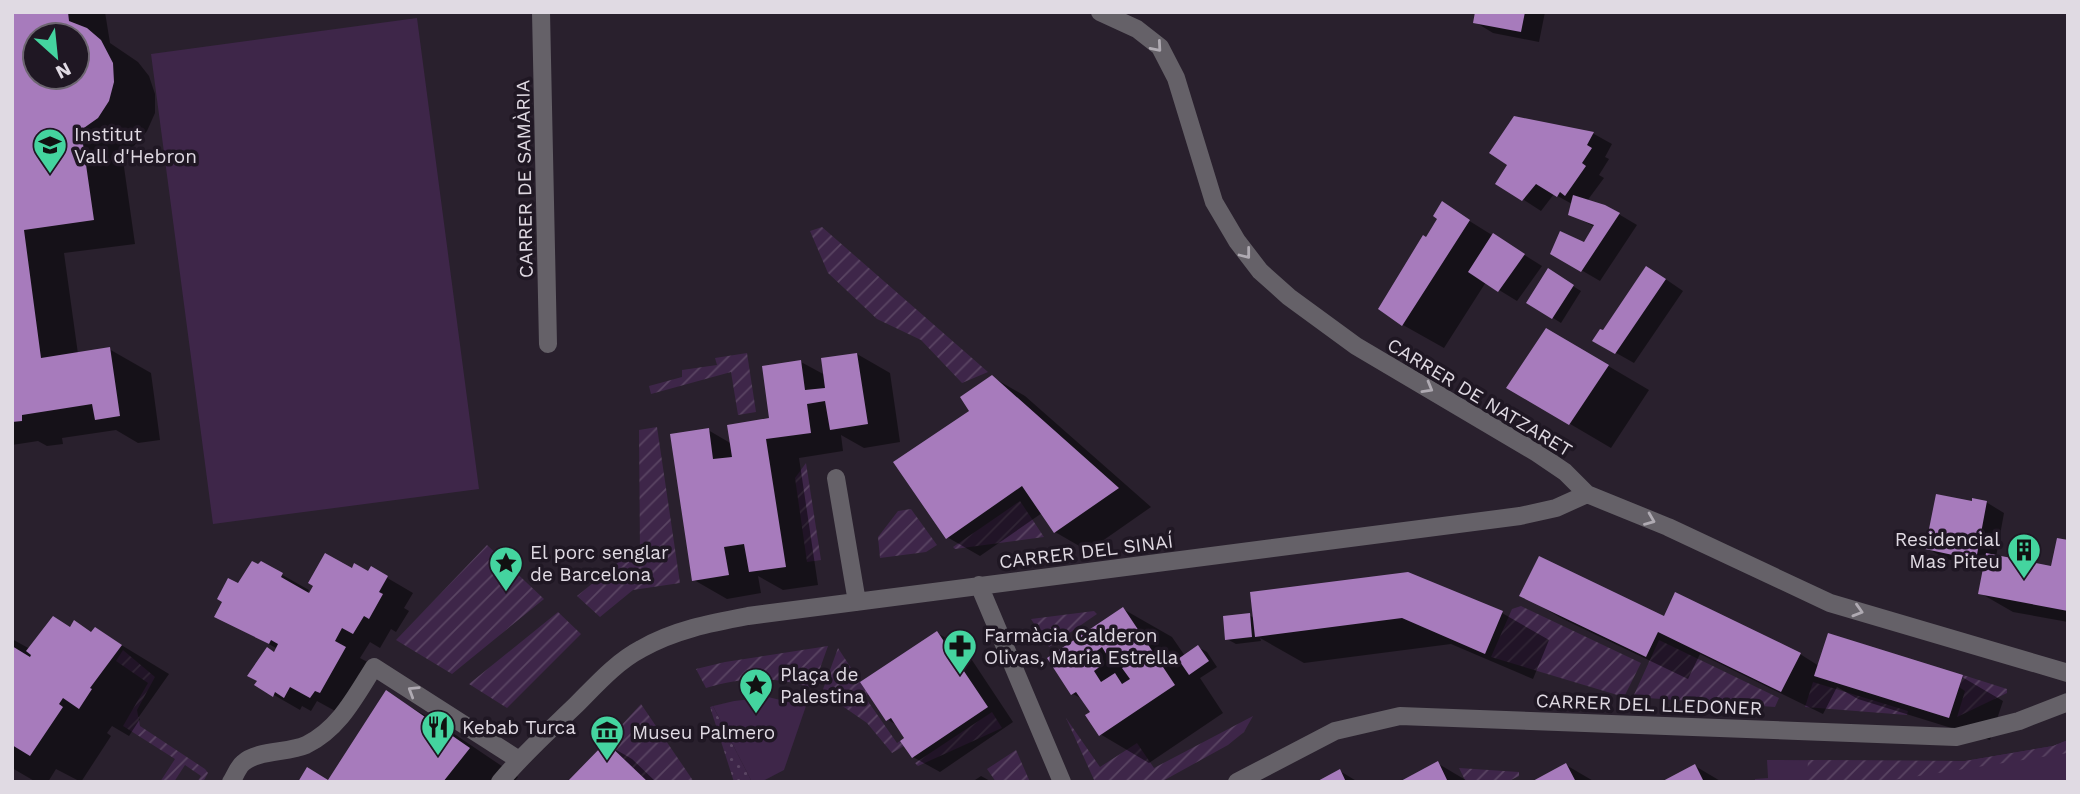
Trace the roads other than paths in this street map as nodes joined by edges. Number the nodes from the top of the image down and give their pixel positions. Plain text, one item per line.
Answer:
1 (541, 12) edge
2 (1100, 12) edge
3 (548, 344) dead end
4 (836, 478) dead end
5 (1587, 494) junction
6 (979, 586) junction
7 (857, 602) junction
8 (2068, 673) edge
9 (2068, 702) edge
10 (519, 760) junction
11 (231, 782) edge
12 (500, 782) edge
13 (1062, 782) edge
14 (1237, 782) edge

1 - 3 street, CARRER DE SAMÀRIA
2 -> 5 street, CARRER DE NATZARET
4 - 7 street
5 - 6 street, CARRER DEL SINAÍ
5 -> 8 street, CARRER DE NATZARET
6 - 7 street, CARRER DEL SINAÍ
6 - 13 street
7 - 10 street, CARRER DEL SINAÍ
9 - 14 street, CARRER DEL LLEDONER
10 -> 11 street
10 - 12 street, CARRER DEL SINAÍ

